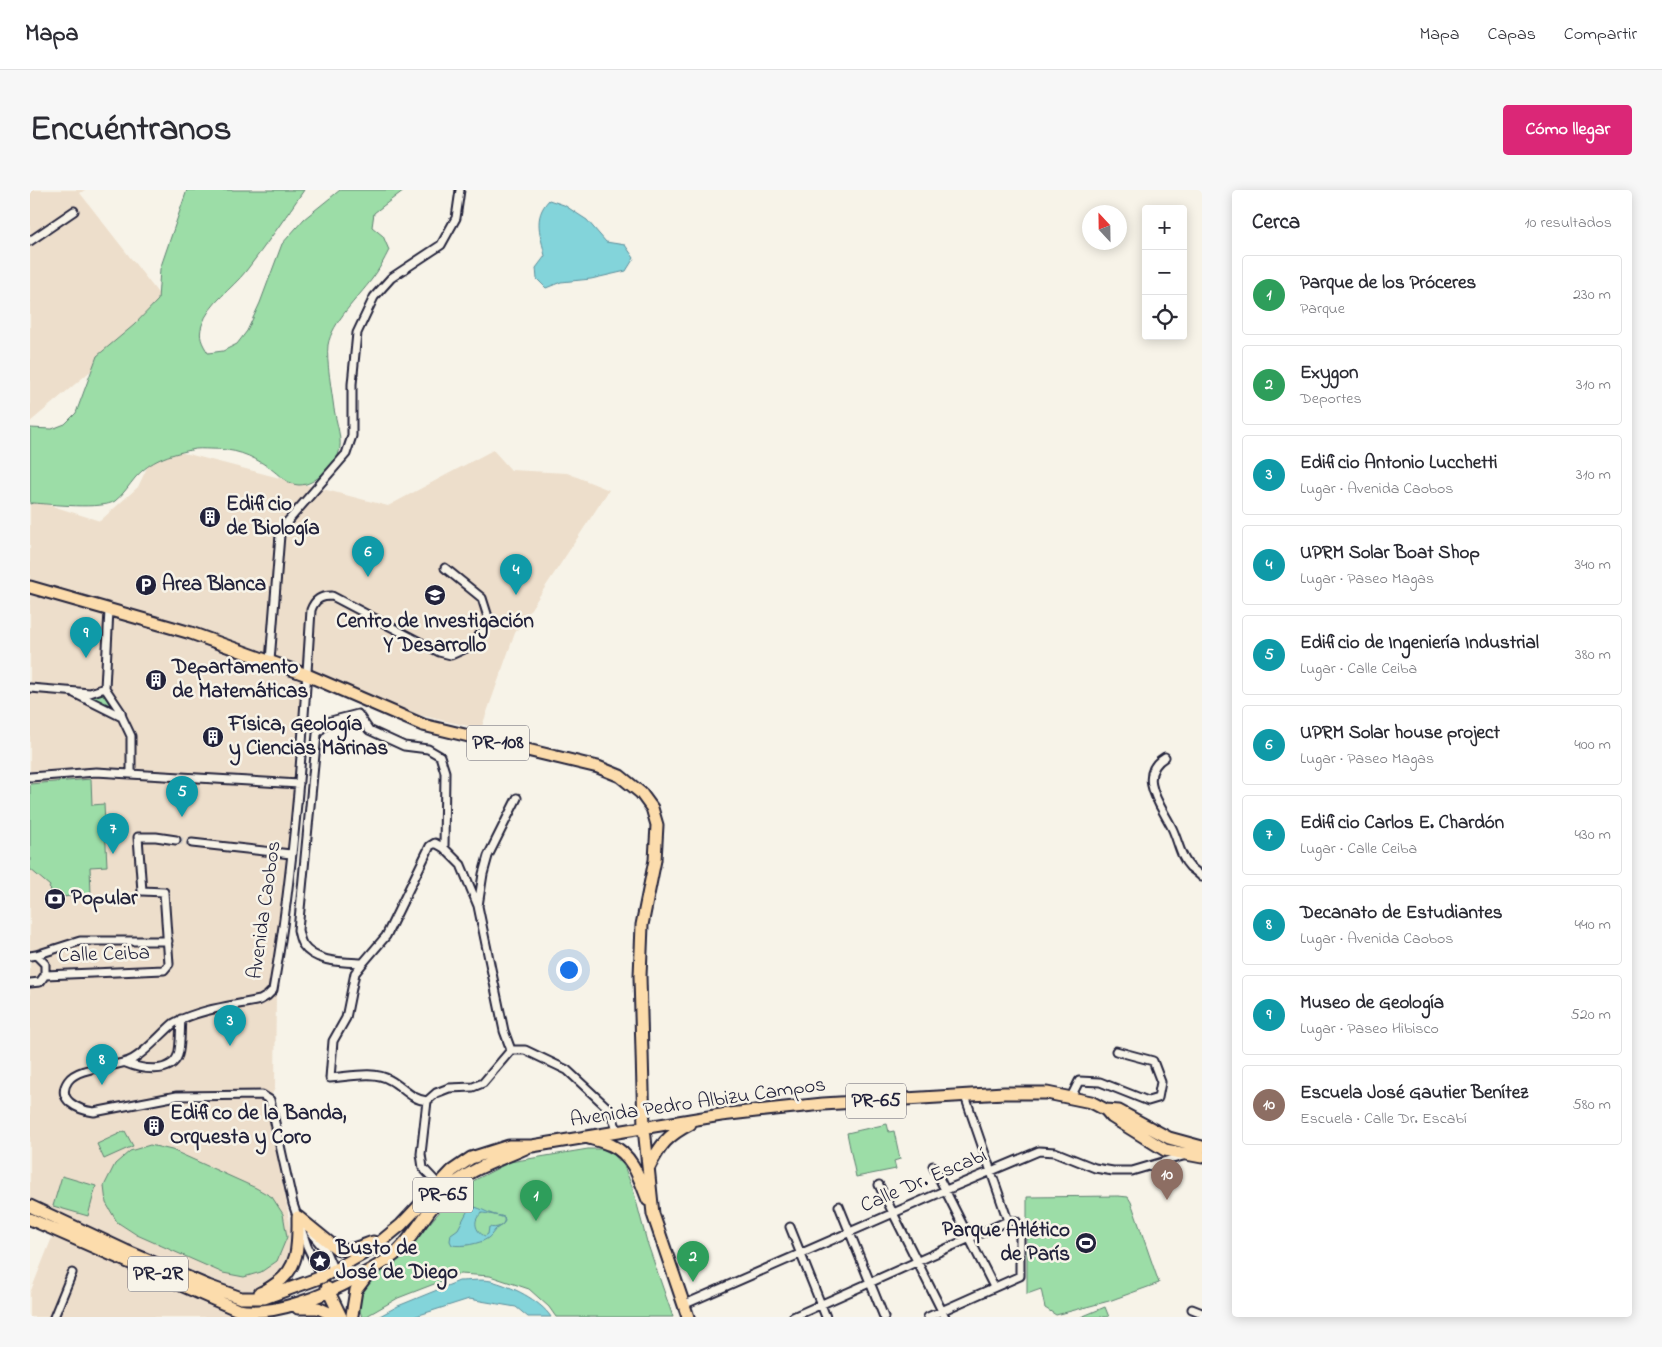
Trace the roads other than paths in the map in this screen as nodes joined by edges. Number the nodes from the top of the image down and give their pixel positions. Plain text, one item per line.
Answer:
1 (460, 190) edge
2 (74, 212) dead end
3 (30, 241) edge
4 (444, 568) dead end
5 (30, 587) edge
6 (109, 610) junction
7 (270, 661) junction
8 (307, 675) junction
9 (30, 688) edge
10 (105, 688) junction
11 (72, 692) junction
12 (122, 717) junction
13 (1165, 757) dead end
14 (131, 773) junction
15 (30, 777) edge
16 (299, 784) junction
17 (517, 798) dead end
18 (176, 840) tunnel mouth
19 (192, 843) tunnel mouth
20 (444, 848) junction
21 (291, 854) junction
22 (1202, 877) edge
23 (478, 906) junction
24 (168, 941) junction
25 (33, 956) edge
26 (363, 963) junction
27 (45, 975) junction
28 (30, 983) edge
29 (181, 1019) junction
30 (511, 1050) junction
31 (1116, 1051) dead end
32 (126, 1063) junction
33 (965, 1096) junction
34 (1071, 1097) junction
35 (427, 1102) junction
36 (1106, 1110) junction
37 (701, 1118) junction
38 (644, 1128) junction
39 (618, 1132) junction
40 (587, 1137) junction
41 (1201, 1149) edge
42 (1186, 1155) junction
43 (1202, 1163) edge
44 (933, 1166) dead end
45 (649, 1169) junction
46 (991, 1170) junction
47 (879, 1186) dead end
48 (442, 1188) junction
49 (946, 1190) junction
50 (840, 1206) dead end
51 (894, 1213) junction
52 (653, 1214) junction
53 (32, 1217) edge
54 (298, 1217) junction
55 (1008, 1221) junction
56 (790, 1228) dead end
57 (850, 1232) junction
58 (386, 1238) junction
59 (969, 1240) junction
60 (801, 1254) junction
61 (917, 1263) junction
62 (373, 1269) junction
63 (334, 1271) junction
64 (72, 1273) dead end
65 (322, 1277) junction
66 (871, 1283) junction
67 (994, 1287) junction
68 (334, 1290) junction
69 (241, 1298) junction
70 (683, 1305) junction
71 (821, 1306) junction
72 (289, 1309) junction
73 (1192, 1309) dead end
74 (1202, 1313) edge
75 (943, 1314) edge
76 (54, 1317) edge
77 (346, 1317) edge
78 (688, 1317) edge
79 (794, 1317) edge
80 (826, 1317) edge
81 (884, 1317) edge
82 (928, 1317) edge

1 - 7 street
2 - 3 street
4 - 8 street, Avenida Caobos
5 - 6 main road, PR-108
6 - 7 main road, PR-108
6 - 10 street
7 - 8 main road, PR-108
8 - 16 street, Avenida Caobos
8 - 38 main road, PR-108
9 - 11 street
10 - 11 street
10 - 12 street
11 - 12 street
12 - 14 street
13 - 22 street
14 - 15 street
14 - 16 street
16 - 21 street, Avenida Caobos
17 - 23 street
18 - 24 street, Calle Ceiba
19 - 21 street
20 - 23 street
20 - 26 street
20 - 26 street
21 - 29 street, Avenida Caobos
23 - 30 street
24 - 25 street, Calle Ceiba
24 - 27 street, Calle Ceiba
25 - 27 street
26 - 35 street
27 - 28 street
29 - 32 street, Avenida Caobos
29 - 32 street
30 - 35 street
30 - 39 street
31 - 34 street
32 - 54 street, Avenida Caobos
33 - 34 main road, Avenida Pedro Albizu Campos / PR-65
33 - 37 main road, Avenida Pedro Albizu Campos / PR-65
33 - 46 street
34 - 36 main road, Avenida Pedro Albizu Campos / PR-65
35 - 48 street
36 - 41 main road, Avenida Pedro Albizu Campos / PR-65
36 - 42 main road, Avenida Pedro Albizu Campos / PR-65
37 - 38 main road, Avenida Pedro Albizu Campos / PR-65
37 - 45 main road
38 - 39 main road, Avenida Pedro Albizu Campos / PR-65
38 - 45 main road, PR-108
39 - 40 main road, Avenida Pedro Albizu Campos / PR-65
40 - 48 main road, Avenida Pedro Albizu Campos / PR-65
40 - 52 main road
41 - 42 main road, Avenida Pedro Albizu Campos / PR-65
42 - 43 main road
42 - 46 street, Calle Dr. Escabí
44 - 49 street
45 - 52 main road, PR-108
46 - 49 street, Calle Dr. Escabí
46 - 55 street
47 - 51 street
48 - 58 main road, Avenida Pedro Albizu Campos / PR-65
48 - 62 main road, Avenida Pedro Albizu Campos / PR-65
49 - 51 street, Calle Dr. Escabí
49 - 59 street
50 - 57 street
51 - 57 street, Calle Dr. Escabí
51 - 61 street
52 - 70 main road, PR-108
53 - 69 main road, PR-2R
53 - 72 main road, PR-2R
54 - 58 main road
54 - 63 street, Avenida Caobos
54 - 65 street, Avenida Caobos
54 - 69 main road
55 - 59 street
55 - 67 street
56 - 60 street
57 - 60 street, Calle Dr. Escabí
57 - 66 street
58 - 63 main road, Avenida Pedro Albizu Campos / PR-65
59 - 61 street
59 - 67 street
60 - 70 street, Calle Dr. Escabí
60 - 71 street
61 - 66 street
61 - 75 street
62 - 68 main road, Avenida Pedro Albizu Campos / PR-65
62 - 77 main road
63 - 65 main road, Avenida Pedro Albizu Campos / PR-65
63 - 68 main road
64 - 76 street
65 - 68 main road
65 - 69 main road, PR-2R
66 - 71 street
66 - 81 street
67 - 75 street
68 - 72 main road, PR-2R
68 - 77 main road
70 - 78 main road, PR-108
71 - 79 street
71 - 80 street
72 - 77 main road
73 - 74 street
75 - 82 street

